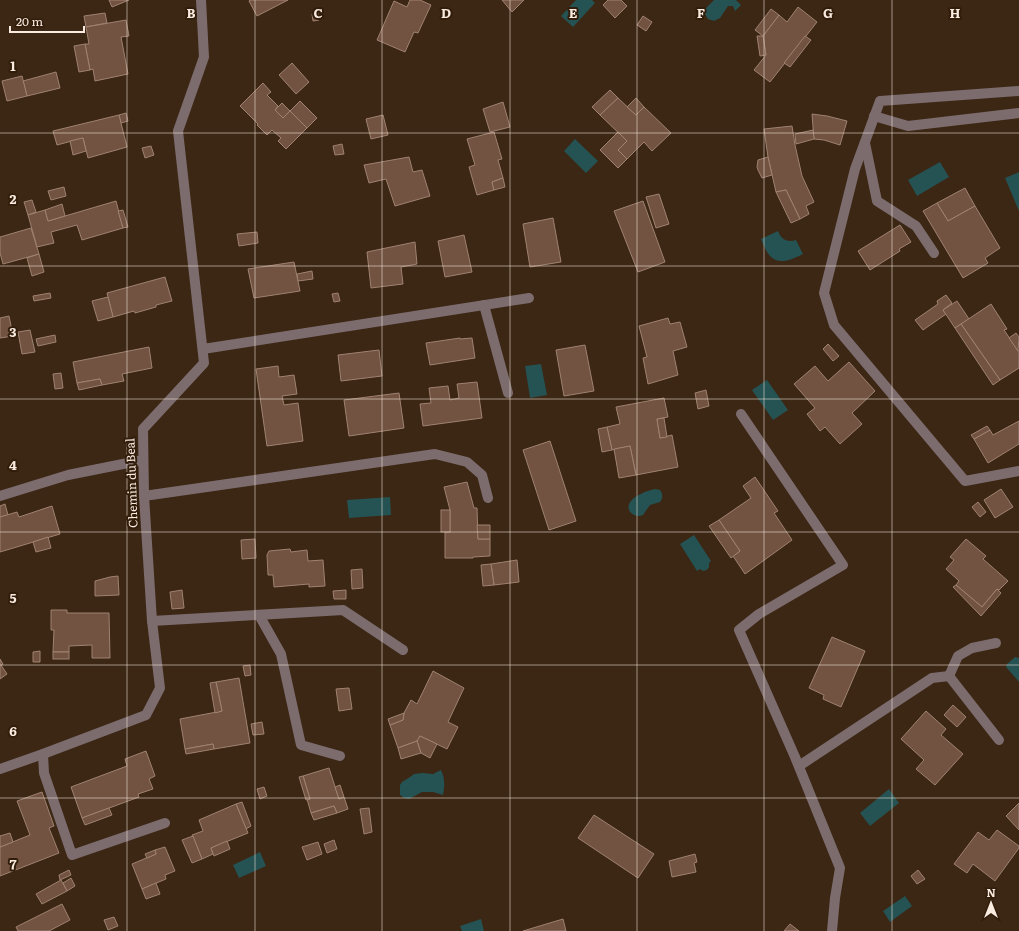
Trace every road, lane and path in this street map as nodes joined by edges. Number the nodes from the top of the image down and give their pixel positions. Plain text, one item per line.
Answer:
1 (201, 0) edge
2 (1019, 91) edge
3 (1019, 113) edge
4 (874, 116) junction
5 (865, 143) junction
6 (934, 253) dead end
7 (529, 298) dead end
8 (484, 305) junction
9 (203, 349) junction
10 (508, 393) dead end
11 (741, 414) dead end
12 (143, 460) junction
13 (1019, 471) edge
14 (0, 496) edge
15 (144, 496) junction
16 (488, 498) dead end
17 (258, 615) junction
18 (152, 621) junction
19 (996, 643) dead end
20 (403, 650) dead end
21 (949, 676) junction
22 (999, 740) dead end
23 (43, 754) junction
24 (340, 756) dead end
25 (799, 766) junction
26 (0, 769) edge
27 (165, 823) dead end
28 (832, 931) edge

1 - 9 street, Chemin du Beal
2 - 4 street
3 - 4 street
4 - 5 street
5 - 6 street
5 - 13 street
7 - 8 street
8 - 9 street
8 - 10 street
9 - 12 street, Chemin du Beal
11 - 25 street
12 - 14 street
12 - 15 street, Chemin du Beal
15 - 16 street
15 - 18 street, Chemin du Beal
17 - 18 street
17 - 20 street
17 - 24 street
18 - 23 street, Chemin du Beal
19 - 21 street
21 - 22 street
21 - 25 street
23 - 26 street, Chemin du Beal
23 - 27 street
25 - 28 street

